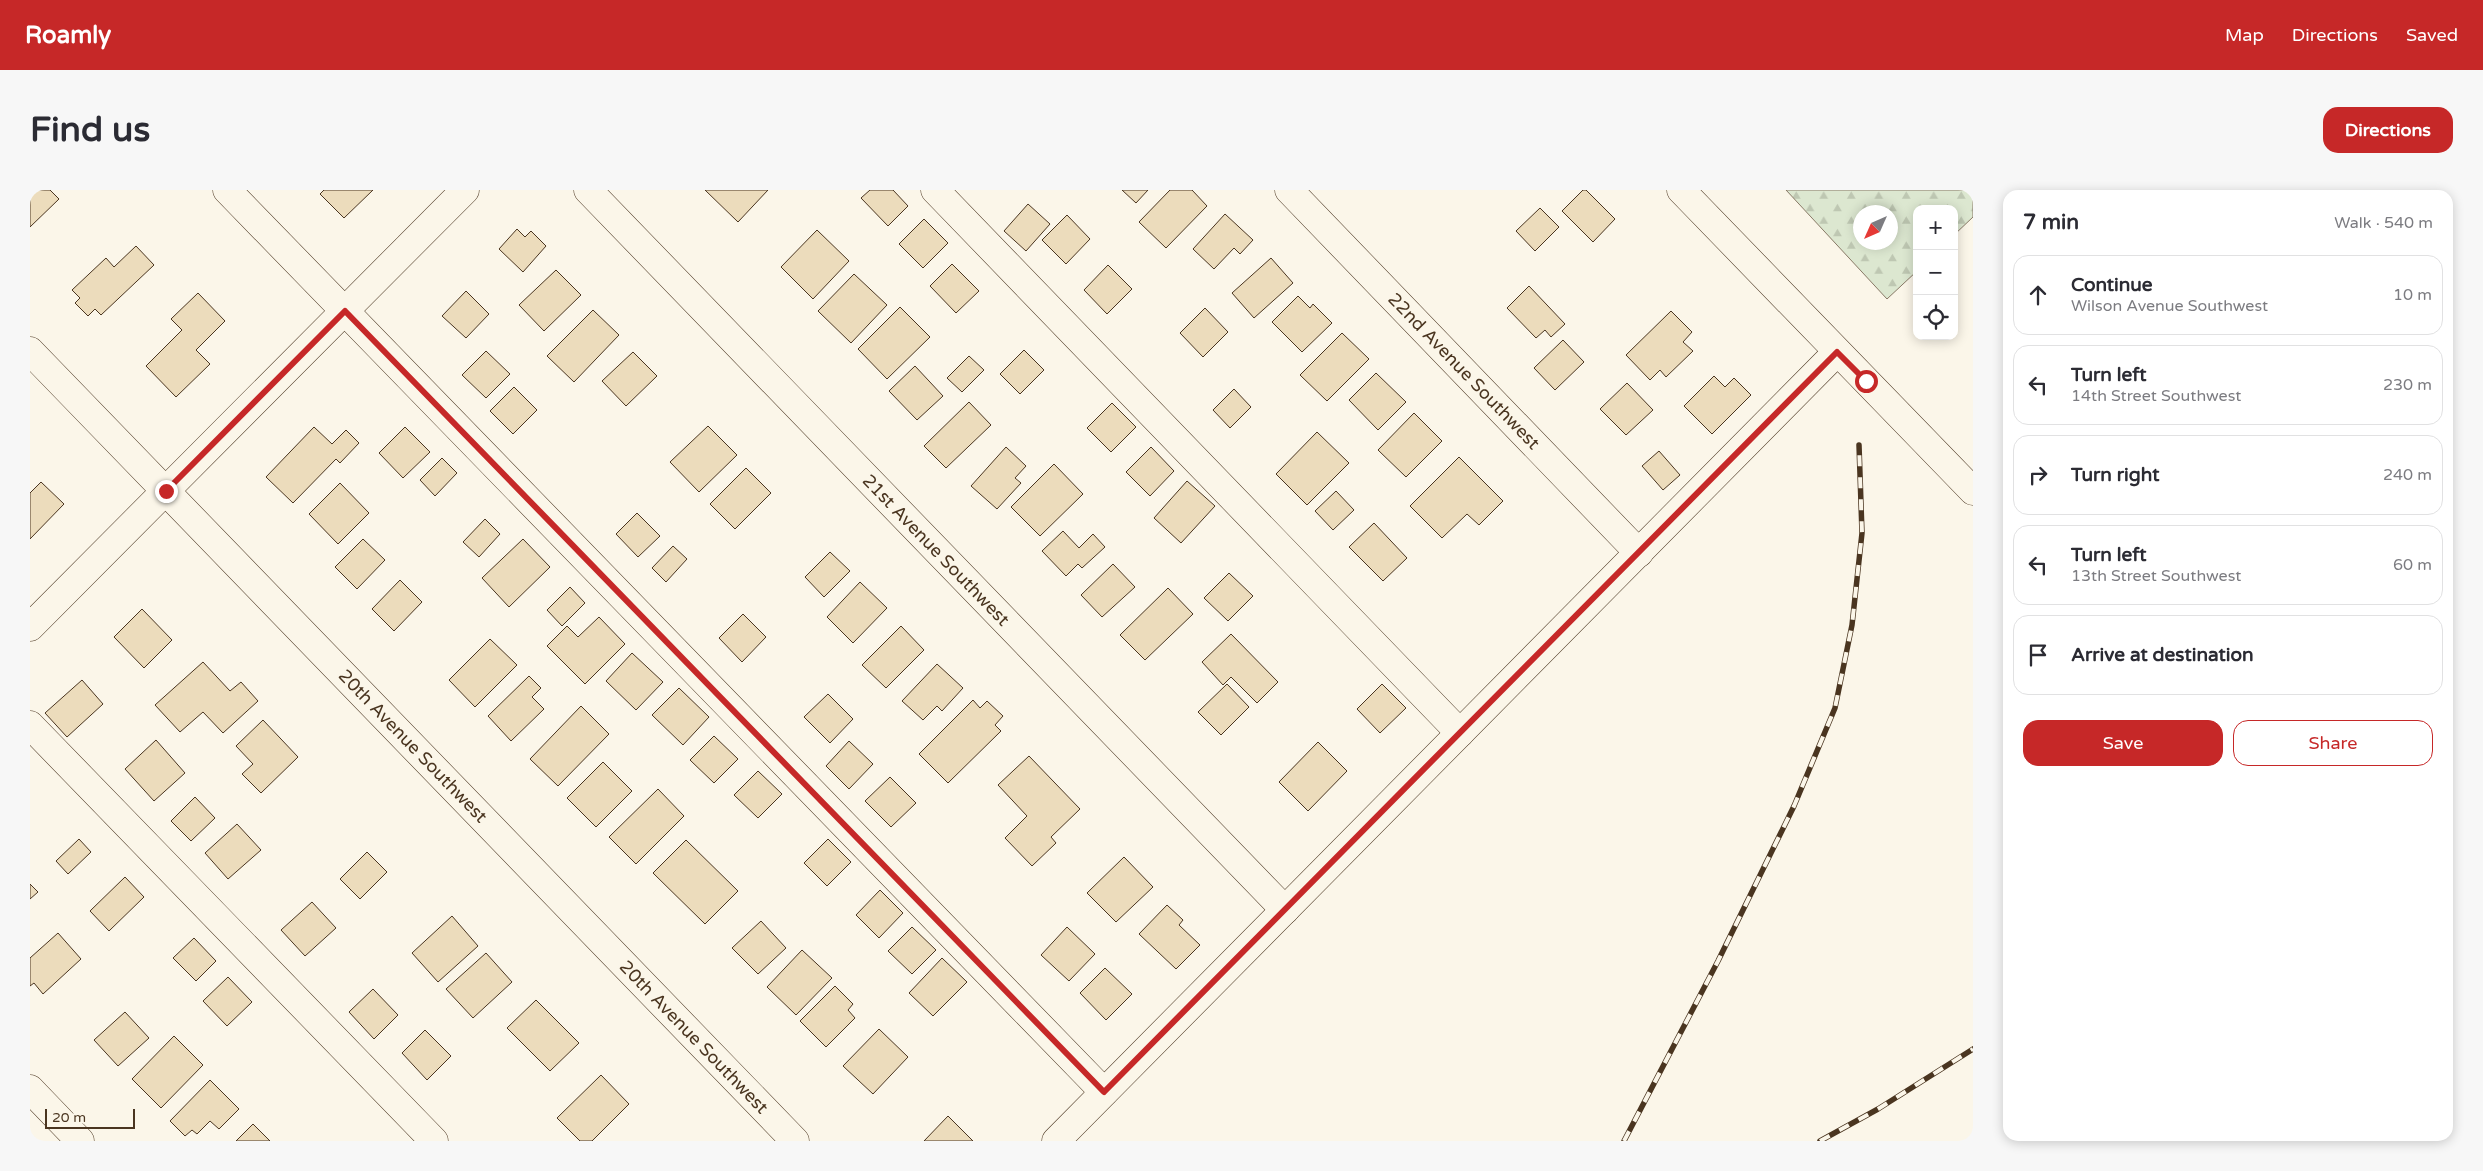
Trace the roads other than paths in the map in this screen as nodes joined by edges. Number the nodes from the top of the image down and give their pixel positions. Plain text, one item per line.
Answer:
1 (227, 190) edge
2 (465, 190) edge
3 (588, 190) edge
4 (935, 190) edge
5 (1289, 190) edge
6 (1681, 190) edge
7 (345, 311) junction
8 (30, 351) edge
9 (1837, 352) junction
10 (166, 491) junction
11 (1973, 491) edge
12 (1639, 552) junction
13 (30, 627) edge
14 (30, 726) edge
15 (1460, 733) junction
16 (1285, 910) junction
17 (30, 1089) edge
18 (1104, 1092) junction
19 (80, 1141) edge
20 (434, 1141) edge
21 (795, 1141) edge
22 (1056, 1141) edge

1 - 7 street
2 - 7 street
3 - 16 street, 21st Avenue Southwest
4 - 15 street
5 - 12 street, 22nd Avenue Southwest
6 - 9 street
7 - 10 street
7 - 18 street
8 - 10 street, 20th Avenue Southwest
9 - 11 street
9 - 12 street
10 - 13 street
10 - 21 street, 20th Avenue Southwest
12 - 15 street
14 - 20 street
15 - 16 street
16 - 18 street
17 - 19 street
18 - 22 street

